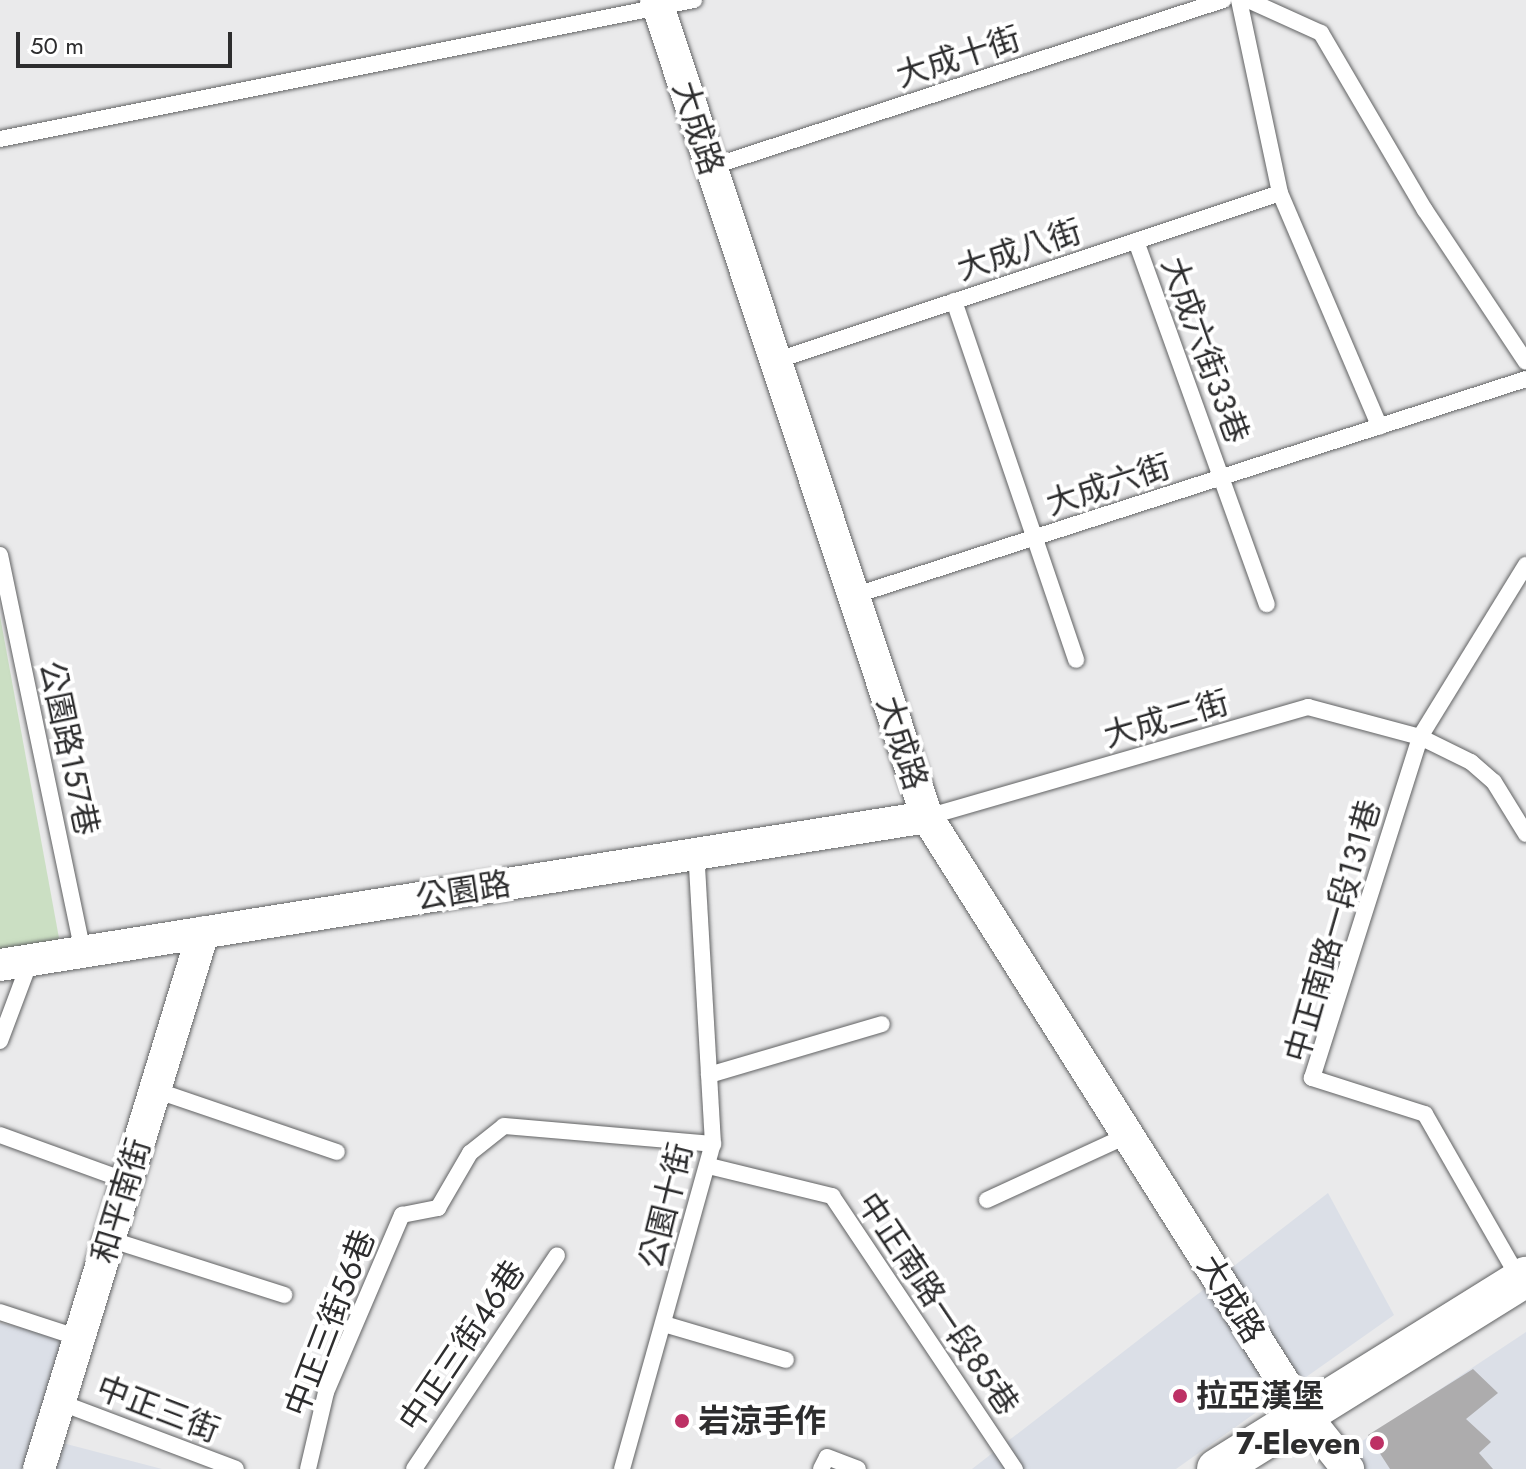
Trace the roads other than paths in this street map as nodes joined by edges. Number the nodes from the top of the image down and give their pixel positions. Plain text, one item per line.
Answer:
1 (694, 0) edge
2 (1223, 0) edge
3 (1239, 0) edge
4 (1248, 0) edge
5 (657, 4) edge
6 (0, 139) edge
7 (711, 167) junction
8 (1280, 193) junction
9 (1136, 241) junction
10 (954, 301) junction
11 (775, 361) junction
12 (1526, 362) edge
13 (1526, 379) edge
14 (1380, 427) junction
15 (1222, 477) junction
16 (1034, 538) junction
17 (0, 555) edge
18 (1526, 565) edge
19 (853, 596) junction
20 (1267, 604) dead end
21 (1076, 660) dead end
22 (1420, 737) junction
23 (927, 817) junction
24 (1526, 834) edge
25 (696, 853) junction
26 (203, 933) junction
27 (83, 952) junction
28 (15, 963) edge
29 (882, 1024) dead end
30 (0, 1041) edge
31 (709, 1075) junction
32 (155, 1090) junction
33 (0, 1135) edge
34 (1128, 1135) junction
35 (713, 1144) junction
36 (337, 1152) dead end
37 (709, 1166) junction
38 (127, 1181) junction
39 (987, 1200) dead end
40 (109, 1239) junction
41 (557, 1255) dead end
42 (1523, 1279) edge
43 (284, 1295) dead end
44 (0, 1312) edge
45 (664, 1324) junction
46 (79, 1338) junction
47 (786, 1360) dead end
48 (59, 1402) junction
49 (1303, 1413) junction
50 (39, 1469) edge
51 (236, 1469) edge
52 (308, 1469) edge
53 (414, 1469) edge
54 (622, 1469) edge
55 (821, 1469) edge
56 (858, 1469) edge
57 (1015, 1469) edge
58 (1217, 1469) edge
59 (1348, 1469) edge

1 - 5 lane
2 - 7 lane, 大成十街
3 - 8 lane
4 - 12 lane
5 - 6 lane
5 - 7 street, 大成路
7 - 11 street, 大成路
8 - 9 lane, 大成八街
8 - 14 lane
9 - 10 lane, 大成八街
9 - 15 lane, 大成六街33巷
10 - 11 lane, 大成八街
10 - 16 lane
11 - 19 street, 大成路
13 - 14 lane, 大成六街
14 - 15 lane, 大成六街
15 - 16 lane, 大成六街
15 - 20 lane, 大成六街33巷
16 - 19 lane, 大成六街
16 - 21 lane
17 - 27 lane, 公園路157巷
18 - 22 lane
19 - 23 street, 大成路
22 - 23 lane, 大成二街
22 - 24 lane, 大成二街
22 - 42 lane, 中正南路一段131巷
23 - 25 street, 公園路
23 - 34 street, 大成路
25 - 26 street, 公園路
25 - 31 lane, 公園十街
26 - 27 street, 公園路
26 - 32 street, 和平南街
27 - 28 street, 公園路
28 - 30 lane
29 - 31 lane
31 - 35 lane, 公園十街
32 - 36 lane
32 - 38 street, 和平南街
33 - 38 lane
34 - 39 lane
34 - 49 street, 大成路
35 - 37 lane, 公園十街
35 - 52 lane, 中正三街56巷
37 - 45 lane, 公園十街
37 - 57 lane, 中正南路一段85巷
38 - 40 street, 和平南街
40 - 43 lane
40 - 46 street, 和平南街
41 - 53 lane, 中正三街46巷
42 - 49 street
44 - 46 lane
45 - 47 lane
45 - 54 lane, 公園十街
46 - 48 street, 和平南街
48 - 50 street, 和平南街
48 - 51 lane, 中正三街
49 - 58 street
49 - 59 street, 大成路
55 - 56 lane

